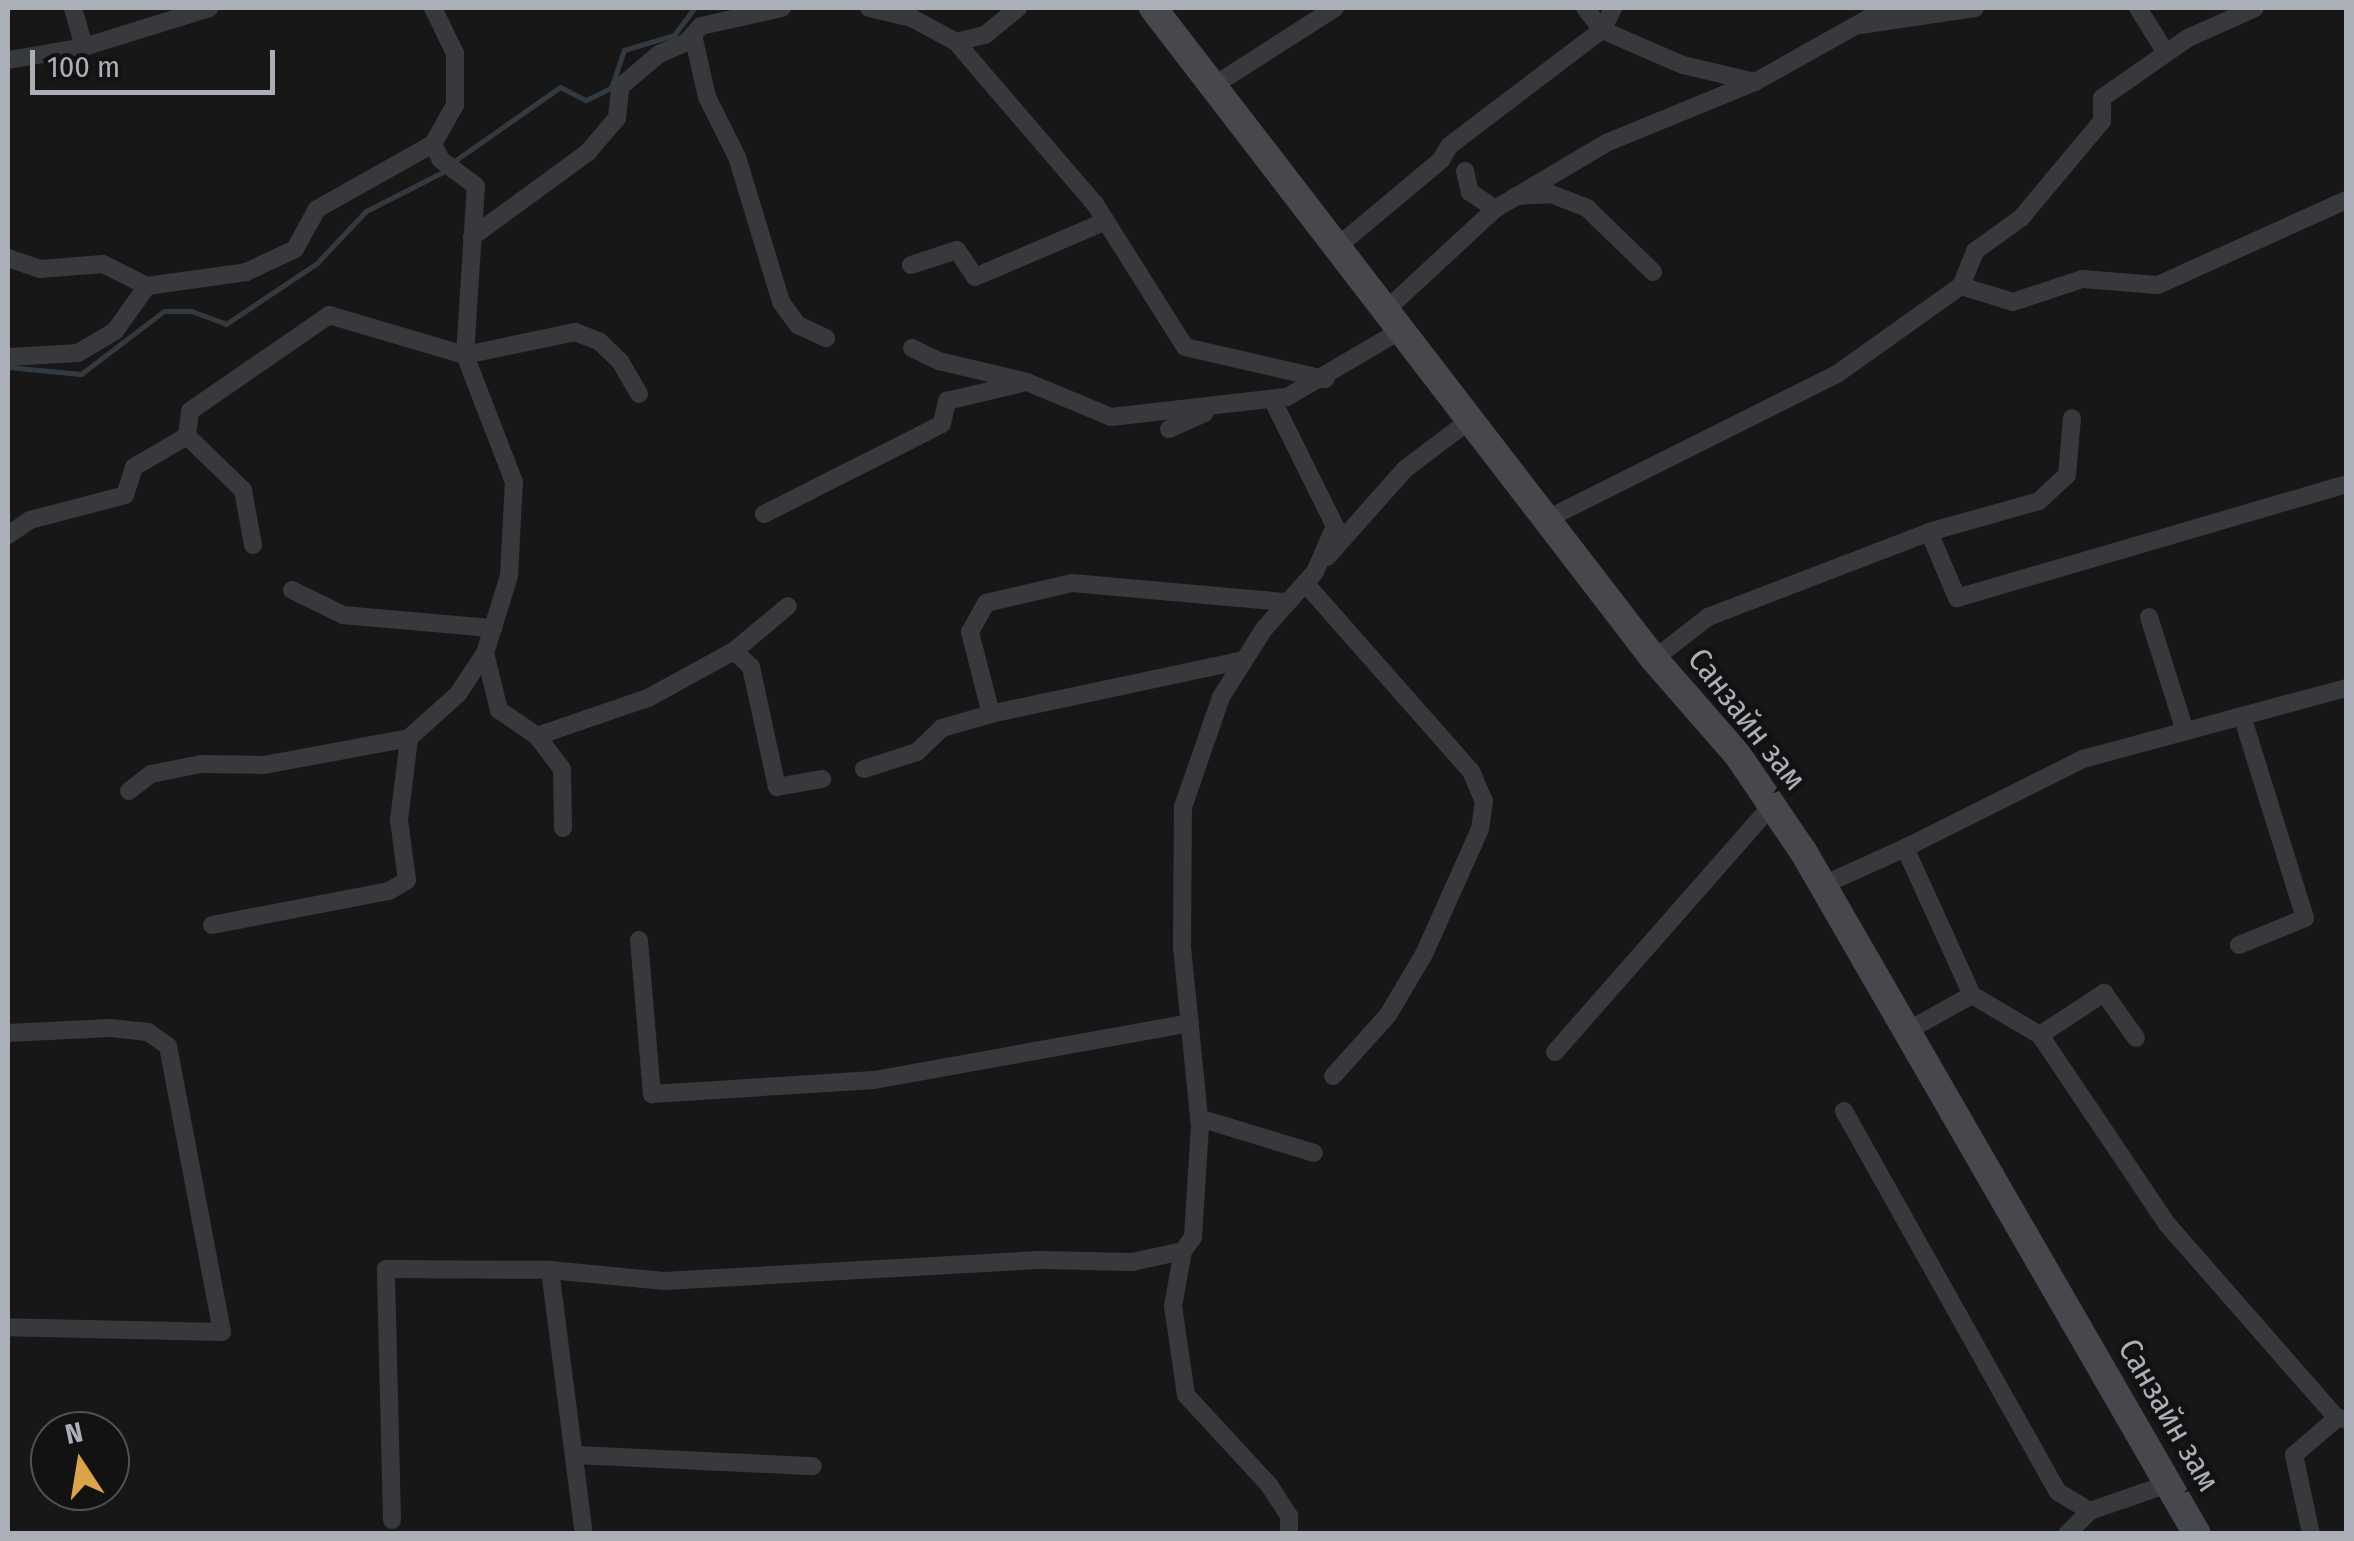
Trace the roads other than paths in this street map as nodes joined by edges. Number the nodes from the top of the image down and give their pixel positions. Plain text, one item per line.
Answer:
1 (73, 8) edge
2 (209, 8) edge
3 (433, 8) edge
4 (782, 8) edge
5 (869, 8) edge
6 (1018, 8) edge
7 (1152, 8) edge
8 (1335, 8) edge
9 (1585, 8) edge
10 (1613, 8) edge
11 (1887, 8) edge
12 (1974, 8) edge
13 (2138, 8) edge
14 (2255, 8) edge
15 (1855, 26) junction
16 (1602, 30) junction
17 (693, 35) junction
18 (956, 42) junction
19 (84, 47) junction
20 (2166, 53) junction
21 (8, 60) edge
22 (1756, 82) junction
23 (1213, 86) junction
24 (433, 144) junction
25 (1464, 171) dead end
26 (1510, 196) junction
27 (2346, 200) edge
28 (1495, 209) junction
29 (1106, 221) junction
30 (472, 236) junction
31 (1337, 247) junction
32 (8, 258) edge
33 (910, 264) dead end
34 (1653, 272) dead end
35 (148, 286) junction
36 (1961, 286) junction
37 (1393, 320) junction
38 (826, 338) dead end
39 (912, 348) dead end
40 (465, 355) junction
41 (8, 357) edge
42 (1324, 379) junction
43 (1027, 382) junction
44 (639, 394) dead end
45 (1272, 399) junction
46 (1225, 407) junction
47 (2072, 418) dead end
48 (1470, 420) junction
49 (1168, 429) dead end
50 (187, 436) junction
51 (2346, 484) edge
52 (764, 514) dead end
53 (1546, 519) junction
54 (30, 520) junction
55 (8, 526) edge
56 (1929, 532) junction
57 (8, 535) edge
58 (253, 545) dead end
59 (1310, 576) junction
60 (292, 590) dead end
61 (1287, 602) junction
62 (788, 606) dead end
63 (2149, 617) dead end
64 (493, 628) junction
65 (734, 651) junction
66 (485, 653) junction
67 (1654, 659) junction
68 (1244, 660) junction
69 (2346, 688) edge
70 (992, 714) junction
71 (2242, 716) junction
72 (2185, 732) junction
73 (536, 736) junction
74 (410, 738) junction
75 (864, 769) dead end
76 (822, 779) dead end
77 (130, 791) dead end
78 (1772, 804) junction
79 (563, 828) dead end
80 (1905, 848) junction
81 (1822, 885) junction
82 (212, 925) dead end
83 (639, 940) dead end
84 (2239, 945) dead end
85 (1972, 995) junction
86 (1190, 1023) junction
87 (1907, 1031) junction
88 (8, 1032) edge
89 (2040, 1035) junction
90 (2136, 1038) dead end
91 (1556, 1052) dead end
92 (1333, 1076) dead end
93 (1844, 1111) dead end
94 (1199, 1118) junction
95 (1314, 1154) dead end
96 (1183, 1251) junction
97 (550, 1270) junction
98 (8, 1328) edge
99 (2342, 1419) edge
100 (576, 1456) junction
101 (813, 1466) dead end
102 (2168, 1484) junction
103 (2090, 1511) junction
104 (392, 1520) dead end
105 (584, 1534) edge
106 (1289, 1534) edge
107 (2067, 1534) edge
108 (2197, 1534) edge
109 (2311, 1534) edge

1 - 19 street
2 - 19 street
3 - 24 street
4 - 17 street
5 - 18 street
6 - 18 street
7 - 23 main road, Санзайн зам
8 - 23 street
9 - 16 street
10 - 16 street
11 - 15 street
12 - 15 street
13 - 20 street
14 - 20 street
15 - 22 street
16 - 22 street
16 - 31 street
17 - 30 street
17 - 38 street
18 - 29 street
19 - 21 street
20 - 36 street
22 - 26 street
23 - 31 main road, Санзайн зам
24 - 30 street
24 - 35 street
25 - 28 street
26 - 28 street
26 - 34 street
27 - 36 street
28 - 37 street
29 - 33 street
29 - 42 street
30 - 40 street
31 - 37 main road, Санзайн зам
32 - 35 street
35 - 41 street
36 - 53 street
37 - 42 street
37 - 48 main road, Санзайн зам
39 - 43 street
40 - 44 street
40 - 50 street
40 - 64 street
42 - 45 street
43 - 46 street
43 - 52 street
45 - 46 street
45 - 59 street
46 - 49 street
47 - 56 street
48 - 53 main road, Санзайн зам
48 - 59 street
50 - 54 street
50 - 58 street
51 - 56 street
53 - 67 main road, Санзайн зам
54 - 55 street
54 - 57 street
56 - 67 street
59 - 61 street
59 - 92 street
60 - 64 street
61 - 68 street
61 - 70 street
62 - 65 street
63 - 72 street
64 - 66 street
65 - 73 street
65 - 76 street
66 - 73 street
66 - 74 street
67 - 78 main road, Санзайн зам
68 - 70 street
68 - 86 street
69 - 71 street
70 - 75 street
71 - 72 street
71 - 84 street
72 - 80 street
73 - 79 street
74 - 77 street
74 - 82 street
78 - 81 main road, Санзайн зам
78 - 91 street
80 - 81 street
80 - 85 street
81 - 87 main road, Санзайн зам
83 - 86 street
85 - 87 street
85 - 89 street
86 - 94 street
87 - 102 main road, Санзайн зам
88 - 98 street
89 - 90 street
89 - 99 street
93 - 103 street
94 - 95 street
94 - 96 street
96 - 97 street
96 - 106 street
97 - 100 street
97 - 104 street
99 - 109 street
100 - 101 street
100 - 105 street
102 - 103 street
102 - 108 main road, Санзайн зам
103 - 107 street

